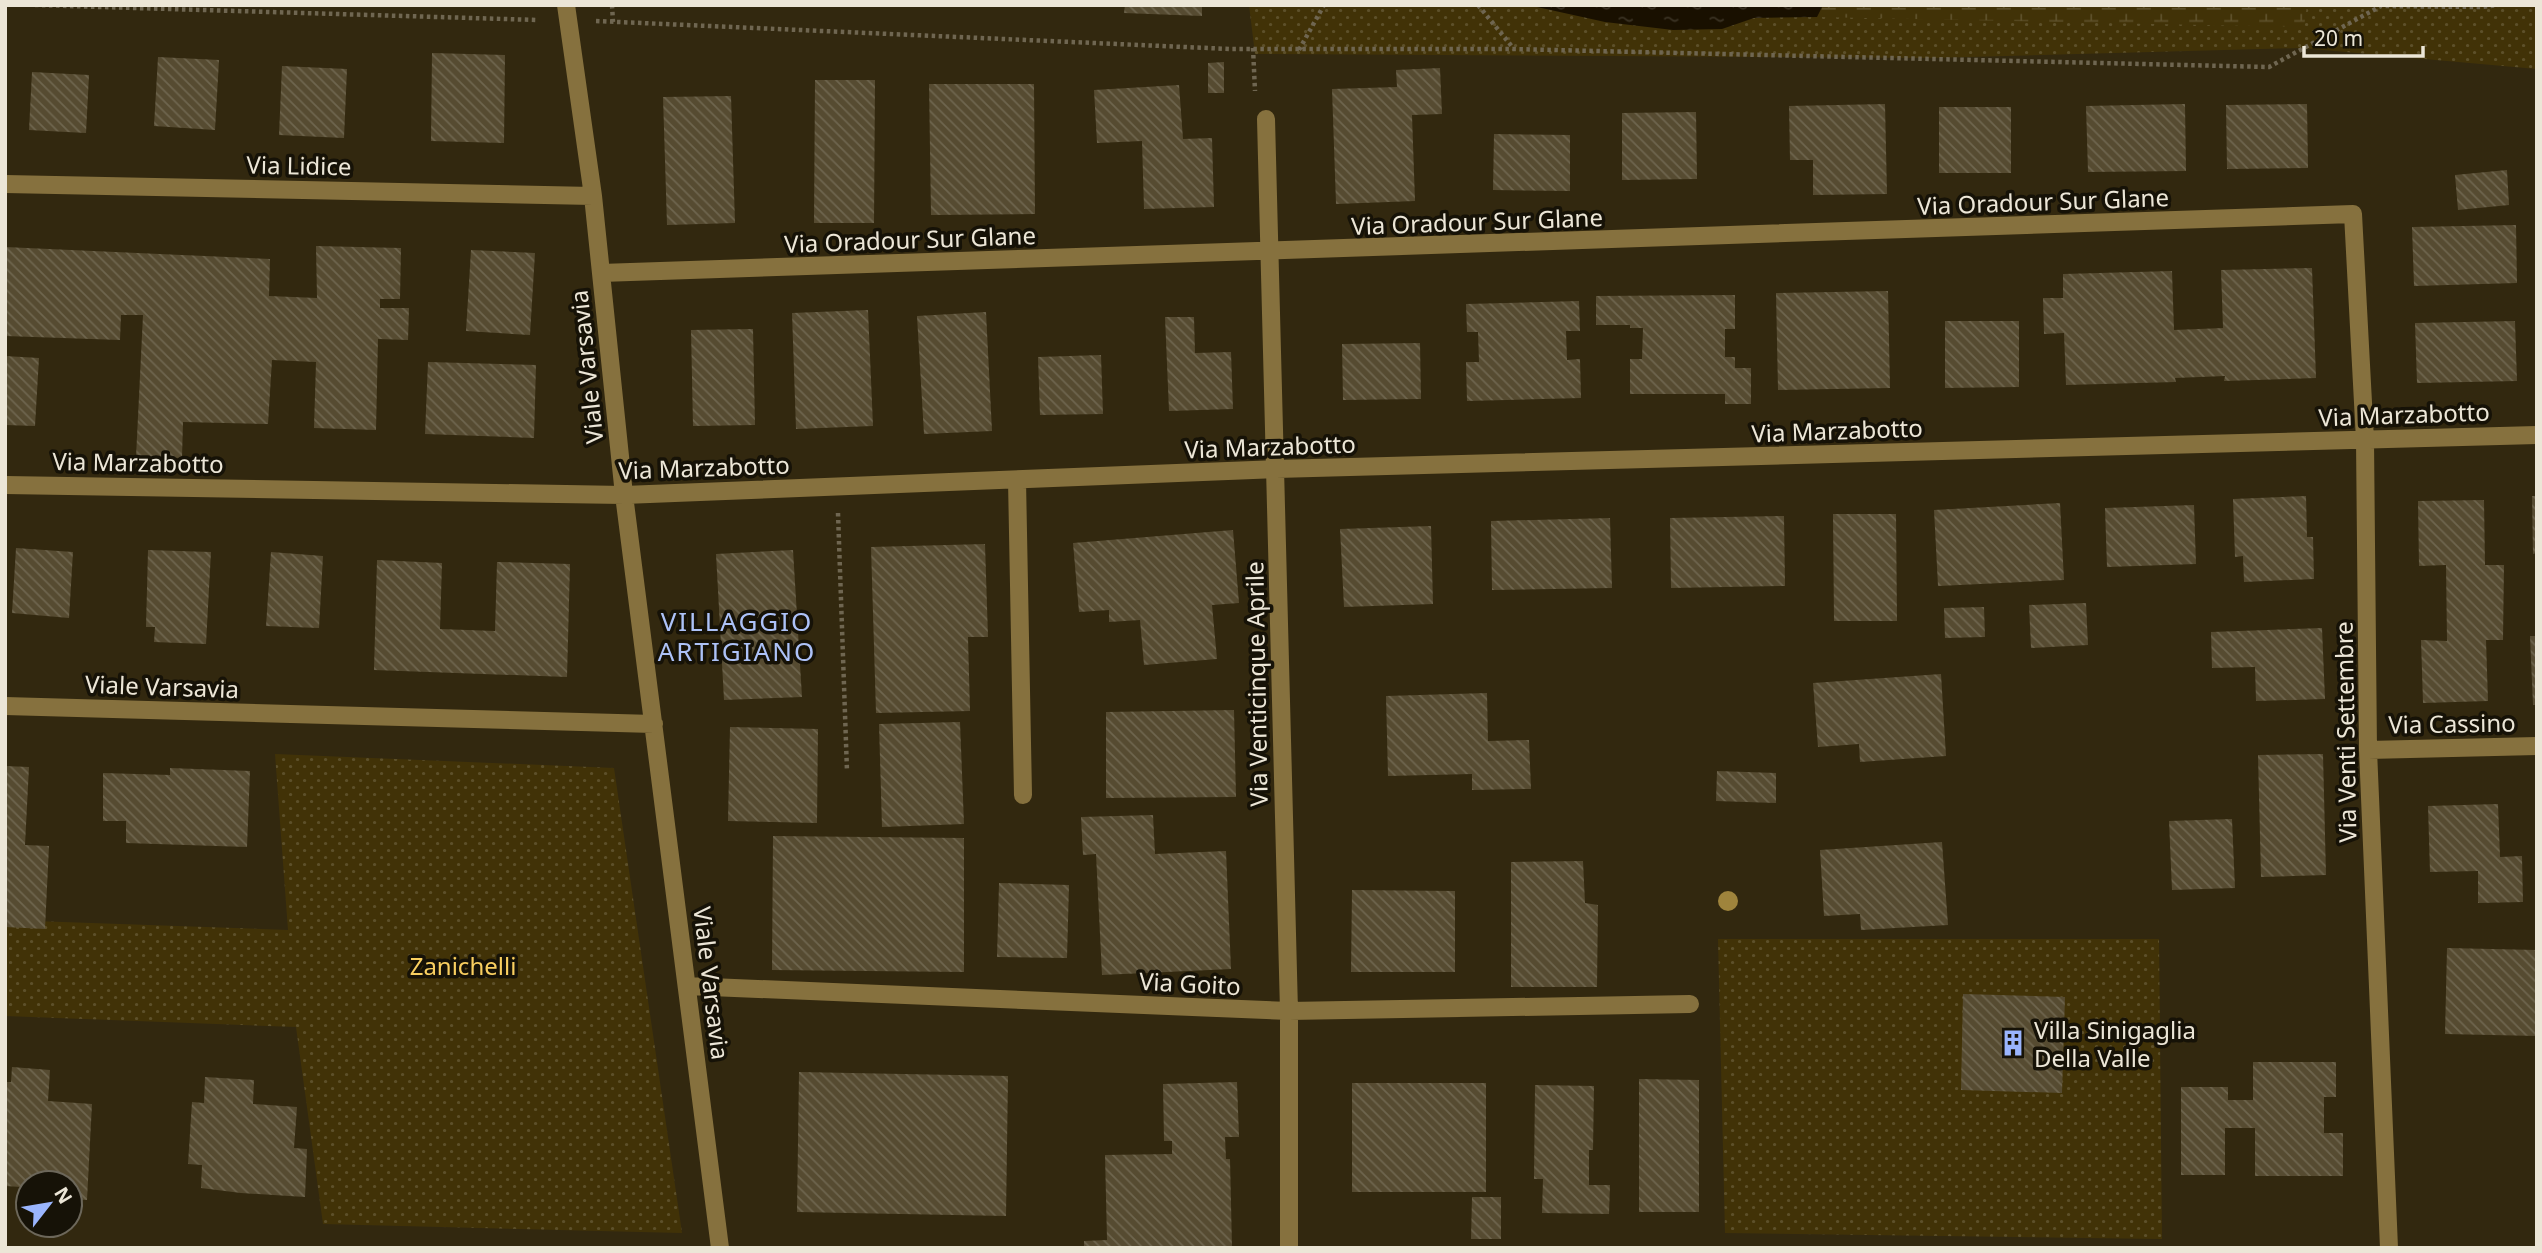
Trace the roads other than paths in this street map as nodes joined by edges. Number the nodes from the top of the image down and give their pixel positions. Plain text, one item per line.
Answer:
1 (567, 13) edge
2 (1266, 119) road end
3 (5, 184) edge
4 (593, 196) junction
5 (2353, 214) joint
6 (1270, 252) junction
7 (601, 273) junction
8 (2537, 435) edge
9 (2365, 440) junction
10 (1276, 469) junction
11 (1017, 480) junction
12 (5, 485) edge
13 (624, 495) junction
14 (5, 706) edge
15 (653, 724) junction
16 (2537, 746) edge
17 (2368, 750) junction
18 (1023, 795) dead end
19 (687, 986) junction
20 (1690, 1004) dead end
21 (1289, 1012) junction
22 (720, 1248) edge
23 (1289, 1248) edge
24 (2389, 1248) edge

1 - 4 street, Viale Varsavia
2 - 6 street, Via Venticinque Aprile
3 - 4 street, Via Lidice
4 - 7 street, Viale Varsavia
5 - 6 street, Via Oradour Sur Glane
5 - 9 street, Via Venti Settembre
6 - 7 street, Via Oradour Sur Glane
6 - 10 street, Via Venticinque Aprile
7 - 13 street, Viale Varsavia
8 - 9 street, Via Marzabotto
9 - 10 street, Via Marzabotto
9 - 17 street, Via Venti Settembre
10 - 11 street, Via Marzabotto
10 - 21 street, Via Venticinque Aprile
11 - 13 street, Via Marzabotto
11 - 18 street
12 - 13 street, Via Marzabotto
13 - 15 street, Viale Varsavia
14 - 15 street, Viale Varsavia
15 - 19 street, Viale Varsavia
16 - 17 street, Via Cassino
17 - 24 street, Via Venti Settembre
19 - 21 street, Via Goito
19 - 22 street, Viale Varsavia
20 - 21 street, Via Goito
21 - 23 street, Via Venticinque Aprile

